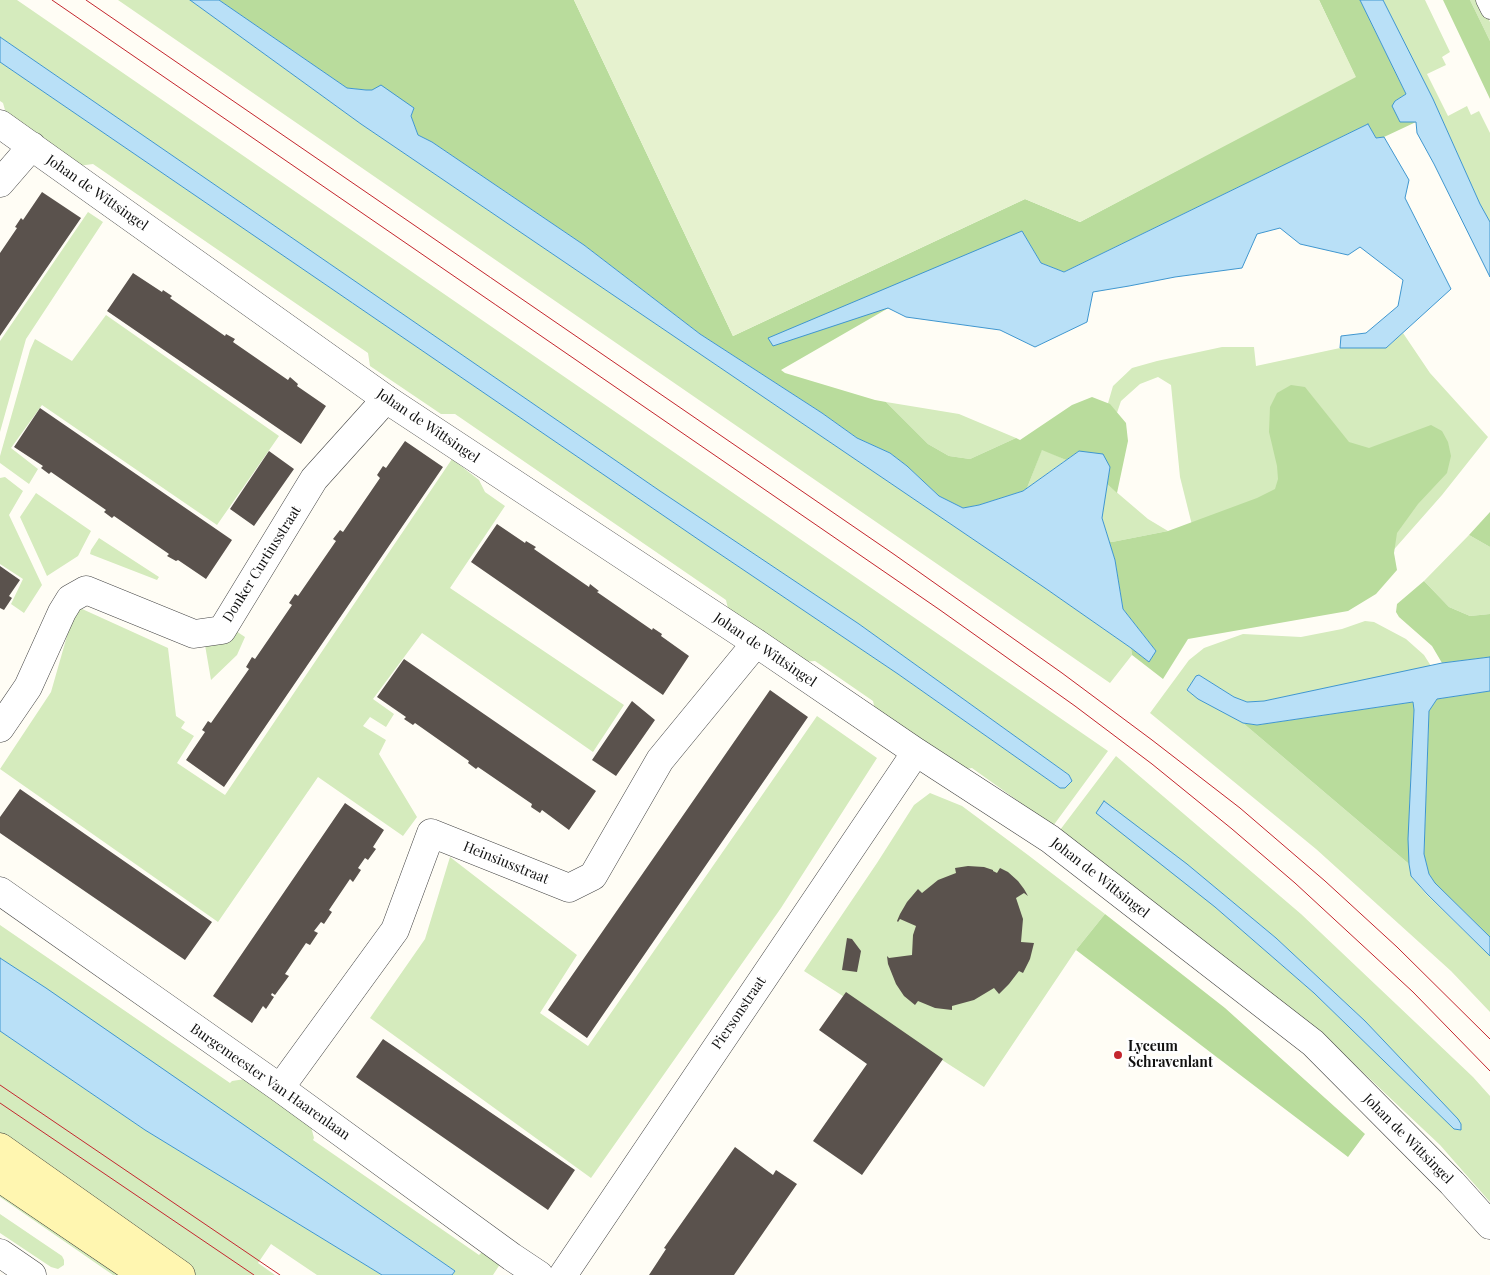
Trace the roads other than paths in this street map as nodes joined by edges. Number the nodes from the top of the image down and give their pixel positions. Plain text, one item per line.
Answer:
1 (1485, 0) edge
2 (1490, 10) edge
3 (0, 124) edge
4 (32, 146) junction
5 (0, 183) edge
6 (386, 399) junction
7 (756, 643) junction
8 (0, 728) edge
9 (916, 752) junction
10 (0, 891) edge
11 (280, 1088) junction
12 (0, 1147) edge
13 (0, 1178) edge
14 (1490, 1225) edge
15 (0, 1252) edge
16 (32, 1275) edge
17 (143, 1275) edge
18 (181, 1275) edge
19 (539, 1275) edge
20 (563, 1275) edge

1 - 2 lane
3 - 4 street, Johan de Wittsingel
4 - 5 street
4 - 6 street, Johan de Wittsingel
6 - 7 street, Johan de Wittsingel
6 - 8 street, Donker Curtiusstraat
7 - 9 street, Johan de Wittsingel
7 - 11 street, Heinsiusstraat
9 - 14 street, Johan de Wittsingel
9 - 20 street, Piersonstraat
10 - 11 street, Burgemeester Van Haarenlaan
11 - 19 street, Burgemeester Van Haarenlaan
12 - 18 main road
13 - 17 main road
15 - 16 street

